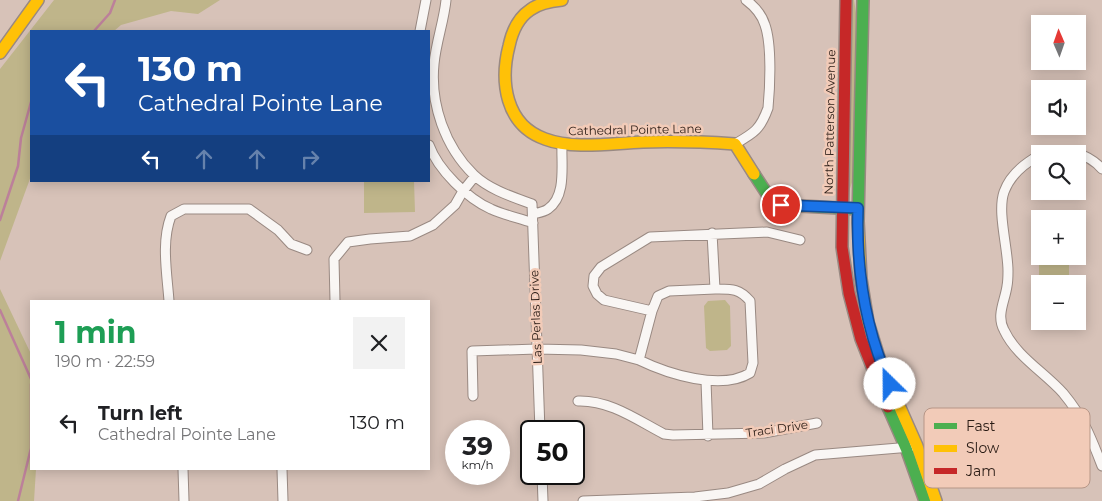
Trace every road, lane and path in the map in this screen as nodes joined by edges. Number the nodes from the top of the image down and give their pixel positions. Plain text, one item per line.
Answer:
1 (38, 0) edge
2 (426, 0) edge
3 (446, 0) edge
4 (562, 0) edge
5 (746, 0) edge
6 (846, 0) edge
7 (864, 0) edge
8 (420, 30) edge
9 (4, 37) edge
10 (0, 53) edge
11 (562, 144) junction
12 (734, 144) junction
13 (430, 148) edge
14 (1086, 157) edge
15 (1031, 161) edge
16 (1102, 170) edge
17 (475, 176) junction
18 (463, 191) junction
19 (842, 208) junction
20 (858, 208) junction
21 (533, 219) junction
22 (712, 234) junction
23 (800, 240) dead end
24 (307, 250) dead end
25 (715, 288) junction
26 (169, 300) edge
27 (335, 300) edge
28 (652, 311) junction
29 (537, 349) junction
30 (639, 360) junction
31 (706, 381) junction
32 (473, 396) dead end
33 (578, 402) dead end
34 (1073, 408) edge
35 (540, 420) edge
36 (817, 423) dead end
37 (1090, 432) edge
38 (708, 436) junction
39 (912, 447) junction
40 (1102, 466) edge
41 (183, 470) edge
42 (282, 470) edge
43 (924, 474) edge
44 (542, 485) edge
45 (930, 488) edge
46 (184, 501) edge
47 (283, 501) edge
48 (543, 501) edge
49 (583, 501) edge
50 (925, 501) edge
51 (936, 501) edge

1 - 9 main road
2 - 8 street
3 - 17 street
4 - 11 main road, Cathedral Pointe Lane
5 - 12 street
6 - 19 main road, North Patterson Avenue
7 - 20 main road, North Patterson Avenue
9 - 10 main road
11 - 12 main road, Cathedral Pointe Lane
11 - 21 street
12 - 19 main road
13 - 18 street
14 - 16 street
15 - 34 street
17 - 18 street
17 - 21 street, Las Perlas Drive
18 - 21 street
18 - 27 street
19 - 20 main road
19 - 39 main road, North Patterson Avenue
20 - 39 main road, North Patterson Avenue
21 - 29 street, Las Perlas Drive
22 - 23 street
22 - 25 street
22 - 28 street
24 - 26 street
25 - 28 street
25 - 31 street
28 - 30 street
29 - 30 street
29 - 32 street
29 - 35 street, Las Perlas Drive
30 - 31 street
31 - 38 street
33 - 38 street, Traci Drive
36 - 38 street, Traci Drive
37 - 40 street
39 - 43 main road, North Patterson Avenue
39 - 49 street
39 - 50 main road, North Patterson Avenue
41 - 46 street
42 - 47 street
44 - 48 street
45 - 51 main road, North Patterson Avenue

